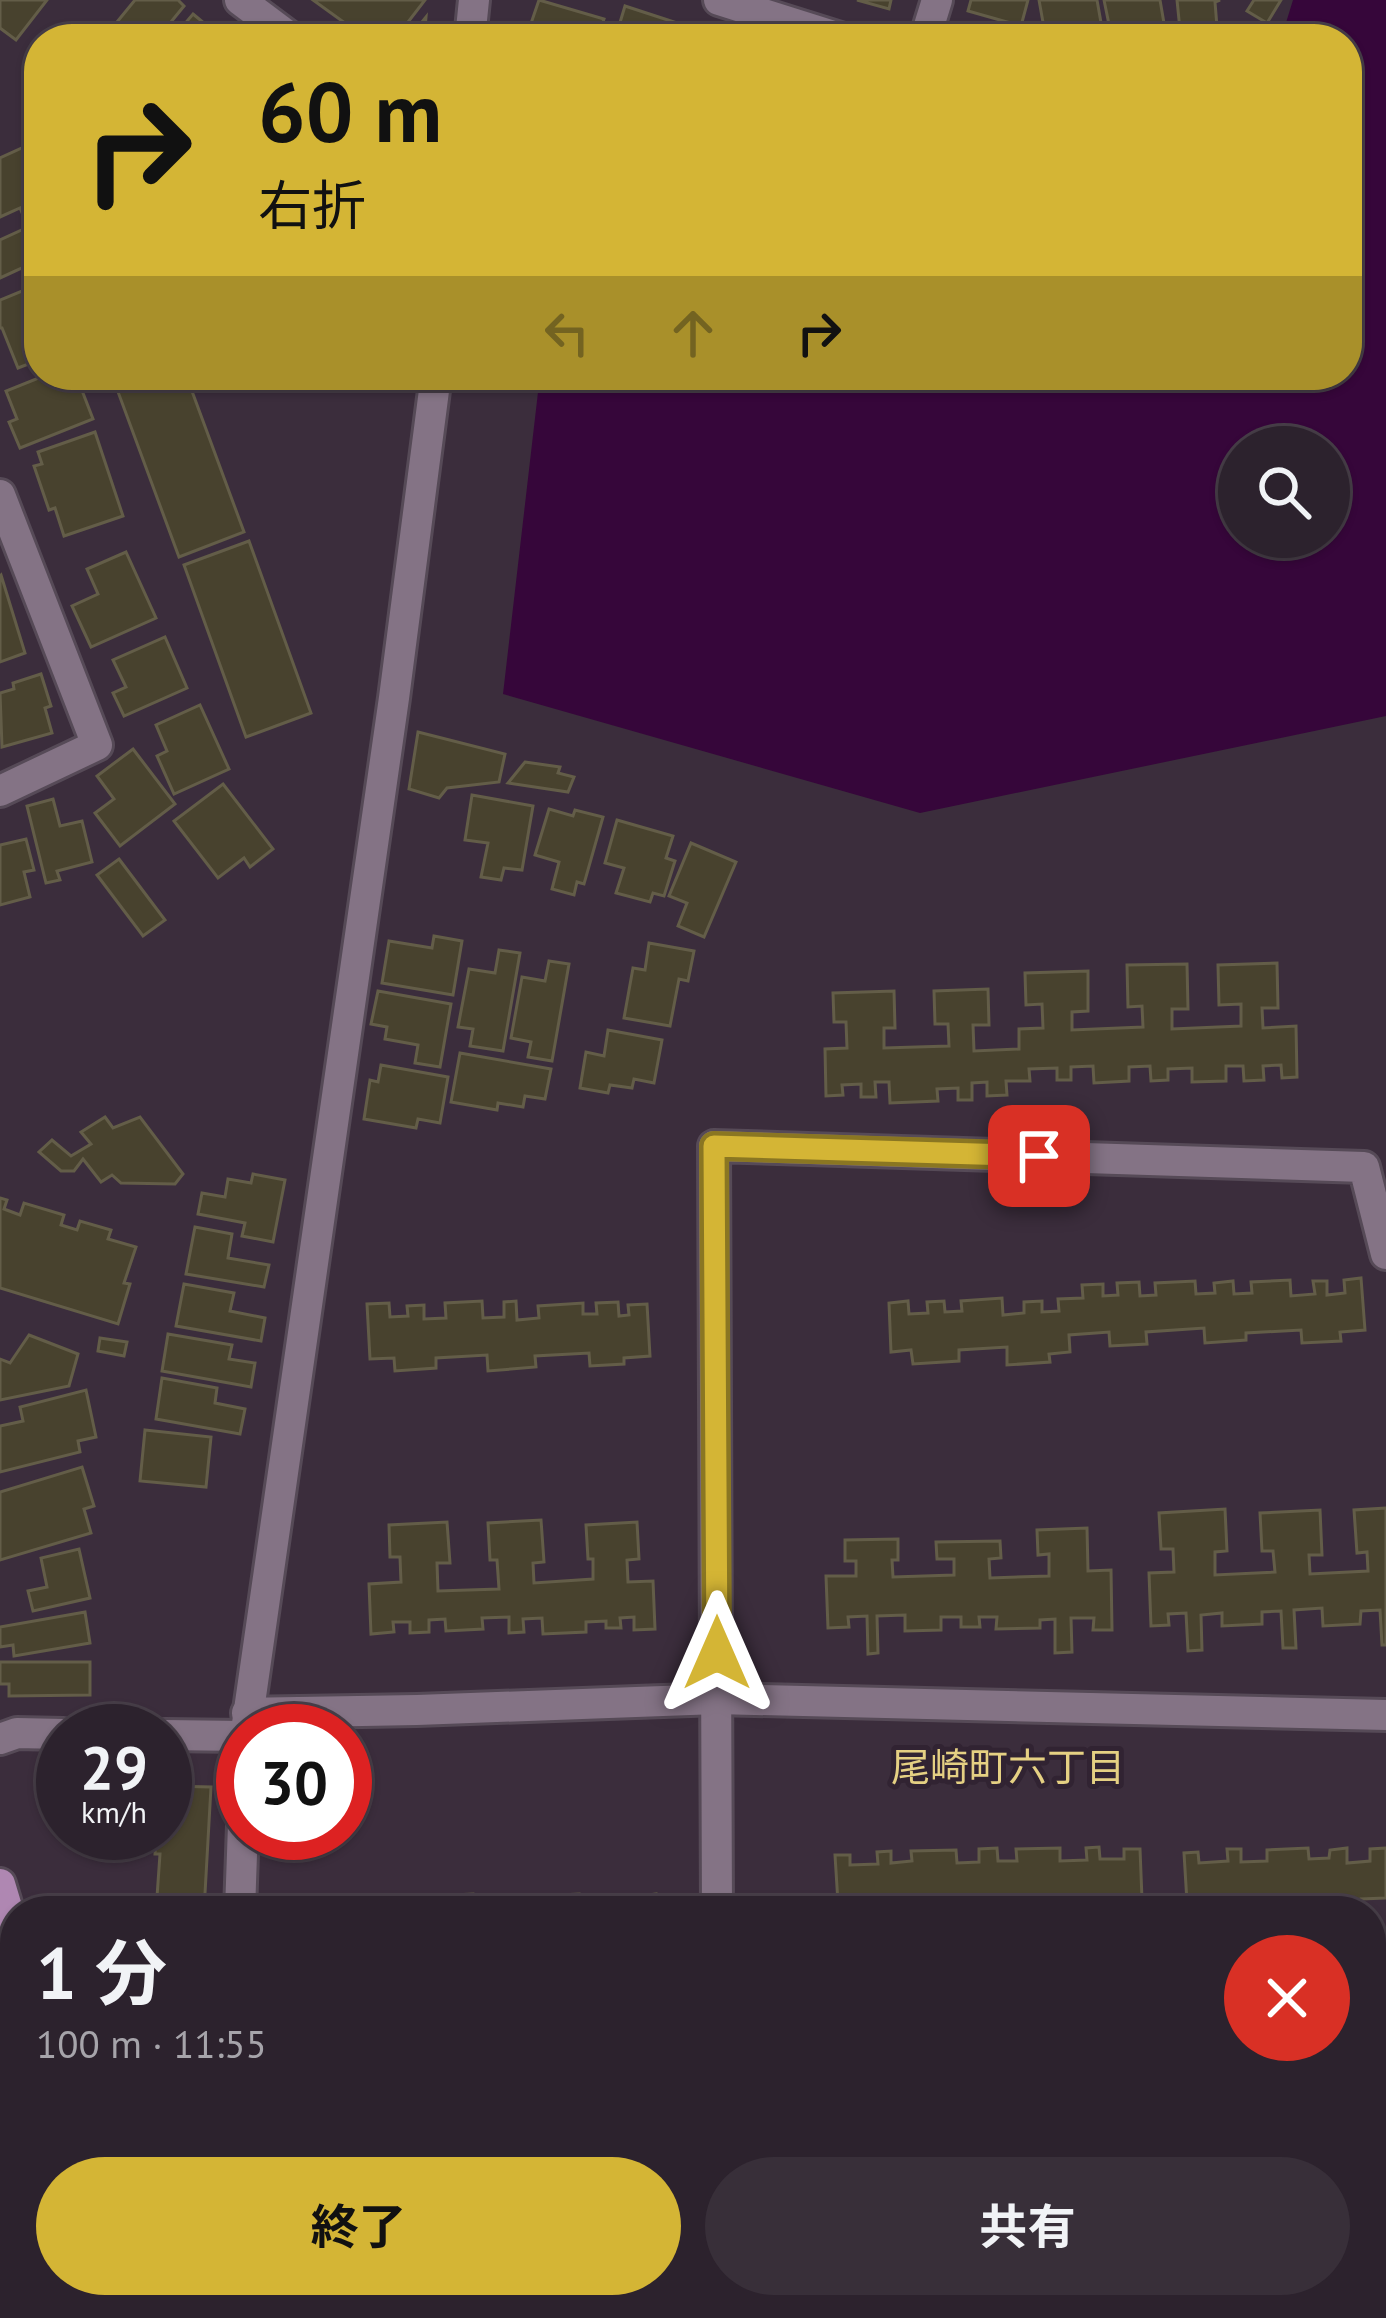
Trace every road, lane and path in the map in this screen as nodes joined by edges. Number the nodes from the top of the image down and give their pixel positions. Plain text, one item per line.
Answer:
1 (240, 0) edge
2 (719, 0) edge
3 (272, 24) edge
4 (795, 24) edge
5 (434, 390) edge
6 (0, 495) edge
7 (7, 530) edge
8 (0, 791) edge
9 (1386, 1254) edge
10 (717, 1699) junction
11 (248, 1704) edge
12 (372, 1714) edge
13 (1386, 1715) edge
14 (36, 1733) edge
15 (0, 1739) edge
16 (242, 1860) edge
17 (241, 1896) edge
18 (716, 1896) edge

1 - 3 street
2 - 4 street
5 - 11 street
6 - 7 street
7 - 8 street
9 - 10 street
10 - 12 street
10 - 13 street
10 - 18 street
14 - 15 street
16 - 17 street

